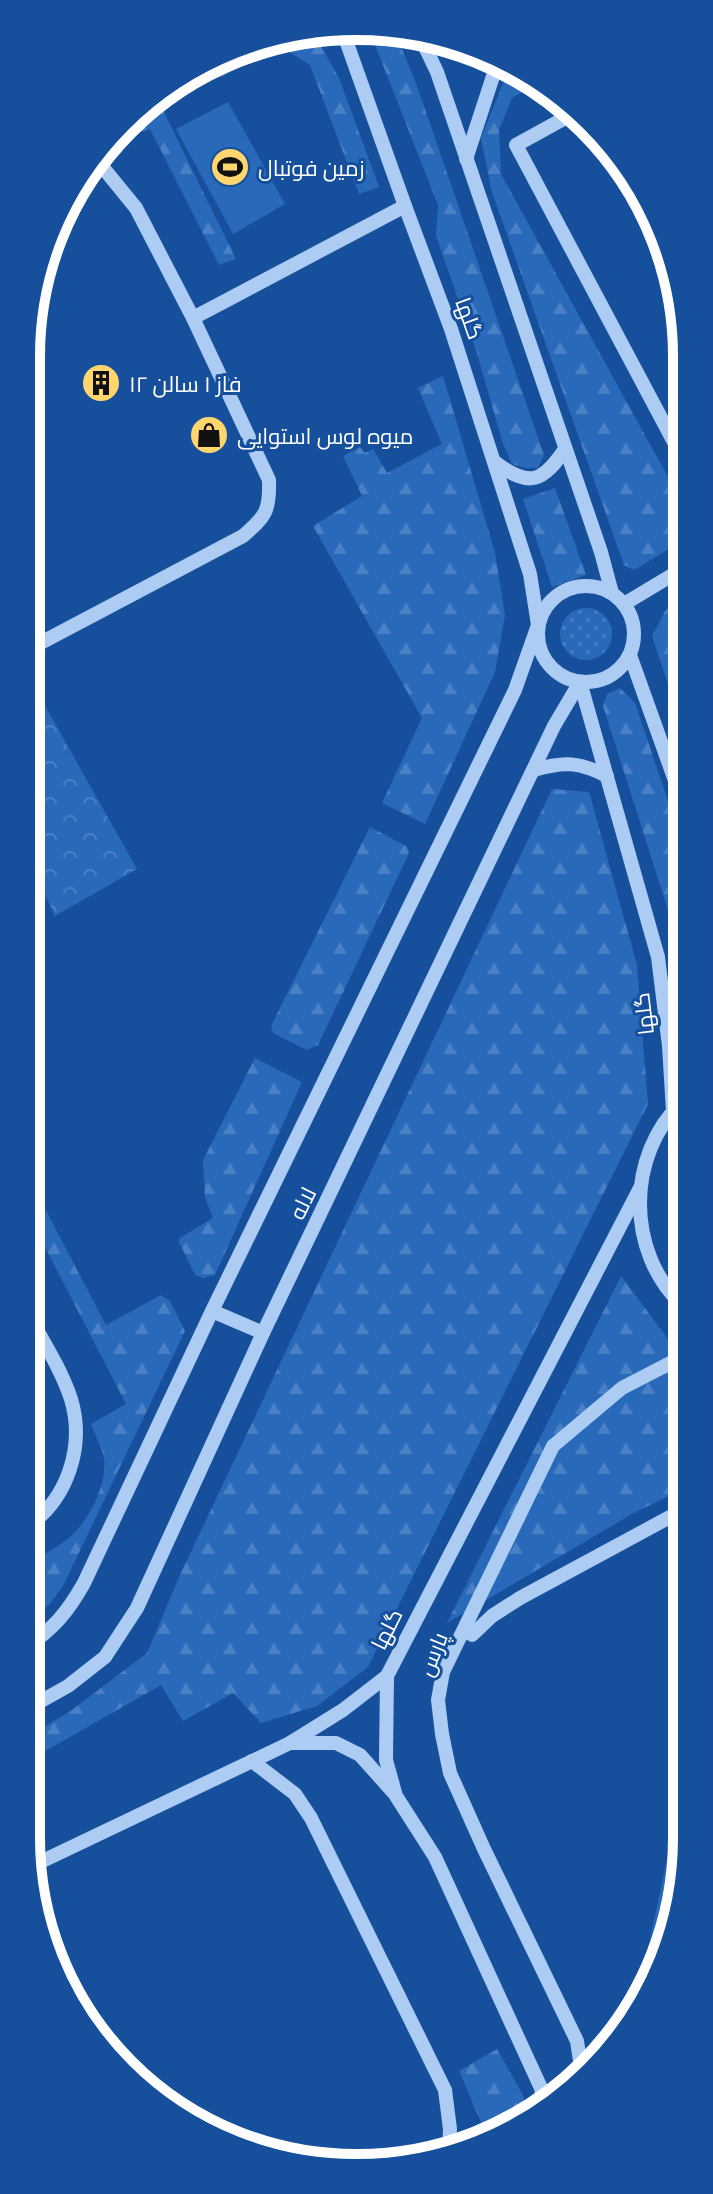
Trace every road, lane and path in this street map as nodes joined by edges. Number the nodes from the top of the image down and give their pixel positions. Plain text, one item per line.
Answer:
1 (346, 40) edge
2 (426, 48) edge
3 (494, 72) edge
4 (564, 118) edge
5 (466, 159) junction
6 (103, 167) edge
7 (405, 206) junction
8 (193, 318) junction
9 (673, 440) edge
10 (565, 449) junction
11 (496, 463) junction
12 (673, 575) edge
13 (612, 593) junction
14 (624, 604) junction
15 (538, 625) junction
16 (40, 643) edge
17 (630, 655) junction
18 (580, 682) junction
19 (534, 770) junction
20 (673, 775) edge
21 (607, 776) junction
22 (673, 1073) edge
23 (673, 1113) edge
24 (640, 1188) junction
25 (673, 1296) edge
26 (212, 1311) junction
27 (263, 1333) junction
28 (40, 1336) edge
29 (673, 1362) edge
30 (40, 1515) edge
31 (673, 1515) edge
32 (472, 1635) dead end
33 (40, 1638) edge
34 (387, 1676) junction
35 (40, 1701) edge
36 (290, 1743) junction
37 (252, 1761) junction
38 (396, 1796) junction
39 (41, 1862) edge
40 (580, 2061) edge
41 (542, 2094) edge
42 (450, 2140) edge

1 - 7 street, گلها
2 - 5 street
3 - 5 street
4 - 9 street
5 - 10 street
6 - 8 street
7 - 8 street
7 - 11 street, گلها
8 - 16 street
10 - 11 street
10 - 13 street
11 - 15 street, گلها
12 - 14 street
13 - 14 street
13 - 15 street
14 - 17 street
15 - 18 street
15 - 26 street, لاله
17 - 18 street
17 - 20 street
18 - 19 street, لاله
18 - 21 street, گلها
19 - 21 street
19 - 27 street, لاله
21 - 22 street, گلها
23 - 24 street
24 - 25 street
24 - 34 street, گلها
26 - 27 street
26 - 33 street, لاله
27 - 35 street, لاله
28 - 30 street
29 - 40 street, پارس
31 - 32 street, پارس
34 - 36 street
34 - 38 street, گلها
36 - 37 street
36 - 38 street
37 - 39 street
37 - 42 street
38 - 41 street, گلها

